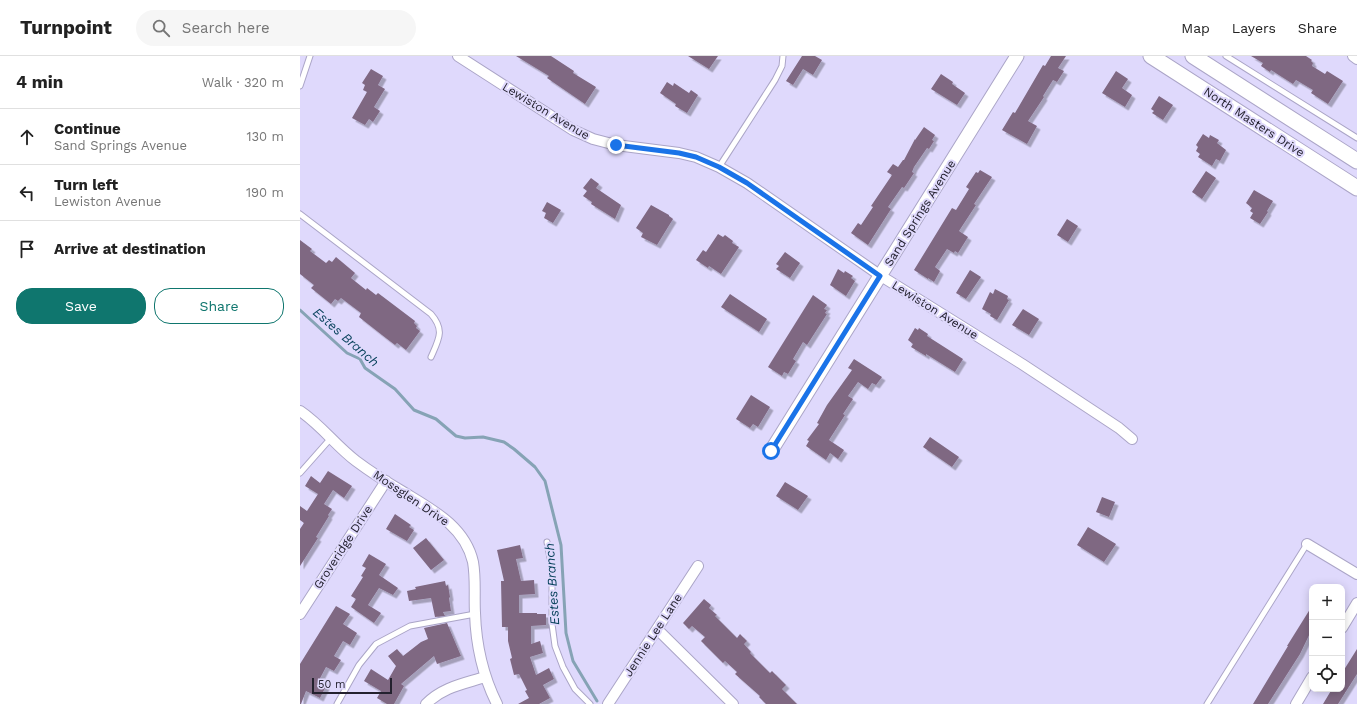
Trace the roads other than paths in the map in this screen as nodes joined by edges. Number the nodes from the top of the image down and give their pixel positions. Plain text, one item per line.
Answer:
1 (310, 56) edge
2 (458, 56) edge
3 (783, 56) edge
4 (1017, 56) edge
5 (1151, 56) edge
6 (1192, 56) edge
7 (1226, 56) edge
8 (1352, 56) edge
9 (1357, 59) edge
10 (300, 86) edge
11 (1301, 125) junction
12 (1357, 138) edge
13 (1288, 144) junction
14 (1357, 162) edge
15 (719, 167) junction
16 (1357, 188) edge
17 (300, 214) edge
18 (880, 276) junction
19 (431, 357) dead end
20 (300, 411) edge
21 (331, 438) junction
22 (1132, 439) dead end
23 (771, 451) dead end
24 (300, 473) edge
25 (386, 481) junction
26 (547, 542) dead end
27 (1307, 544) joint
28 (698, 566) dead end
29 (1357, 574) edge
30 (1357, 603) edge
31 (300, 614) edge
32 (475, 614) junction
33 (1345, 623) edge
34 (657, 629) junction
35 (485, 677) junction
36 (1309, 682) edge
37 (337, 704) edge
38 (426, 704) edge
39 (496, 704) edge
40 (590, 704) edge
41 (608, 704) edge
42 (733, 704) edge
43 (1207, 704) edge
44 (1296, 704) edge

1 - 10 lane
2 - 15 street, Lewiston Avenue
3 - 15 lane
4 - 18 street, Sand Springs Avenue
5 - 13 main road, North Masters Drive
6 - 11 main road, North Masters Drive
7 - 12 lane
8 - 9 street
11 - 13 main road
11 - 14 main road, North Masters Drive
13 - 16 main road, North Masters Drive
15 - 18 street, Lewiston Avenue
17 - 19 lane
18 - 22 street, Lewiston Avenue
18 - 23 street, Sand Springs Avenue
20 - 21 street, Mossglen Drive
21 - 24 lane
21 - 25 street, Mossglen Drive
25 - 31 street, Groveridge Drive
25 - 32 street, Mossglen Drive
26 - 40 lane
27 - 29 street
27 - 43 lane
28 - 34 street, Jennie Lee Lane
30 - 33 street
32 - 35 street, Mossglen Drive
32 - 37 lane
34 - 41 street, Jennie Lee Lane
34 - 42 street
35 - 38 street
35 - 39 street, Mossglen Drive
36 - 44 street

